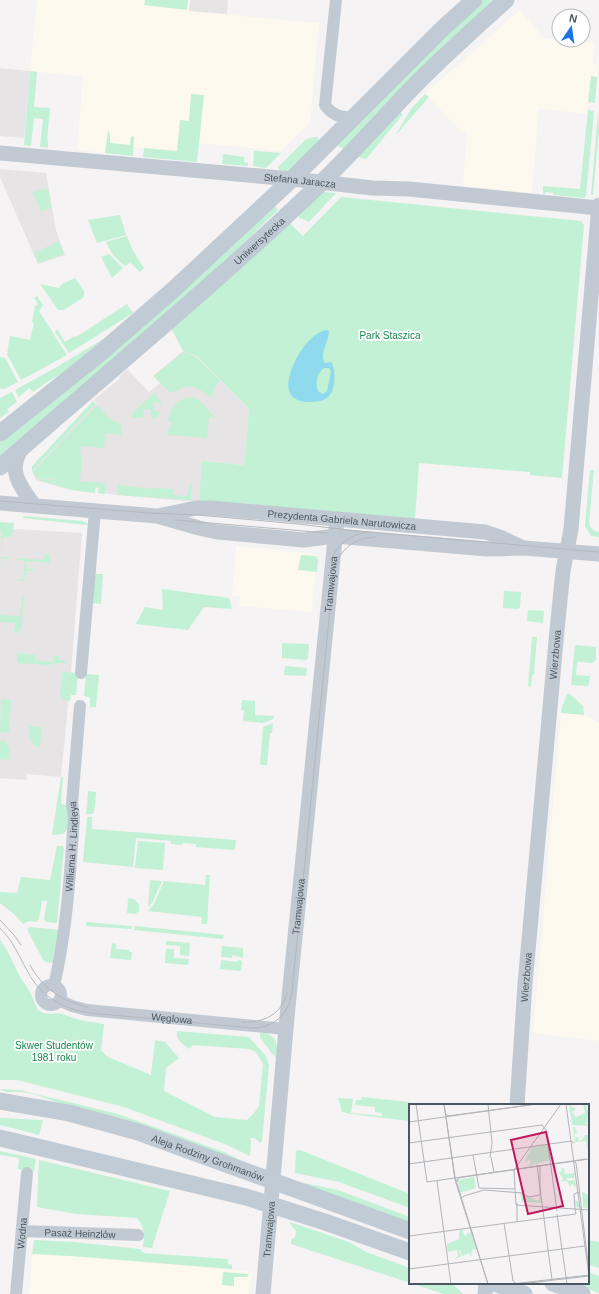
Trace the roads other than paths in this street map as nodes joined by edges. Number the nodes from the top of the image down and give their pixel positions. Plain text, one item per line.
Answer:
1 (336, 0) edge
2 (474, 0) edge
3 (506, 0) edge
4 (352, 118) junction
5 (0, 153) edge
6 (292, 179) junction
7 (322, 182) junction
8 (599, 207) edge
9 (0, 433) edge
10 (22, 448) junction
11 (0, 467) edge
12 (0, 503) edge
13 (34, 506) junction
14 (95, 511) junction
15 (157, 516) junction
16 (337, 519) junction
17 (335, 536) junction
18 (524, 548) junction
19 (567, 551) junction
20 (599, 554) edge
21 (81, 673) dead end
22 (80, 706) dead end
23 (54, 986) junction
24 (60, 1000) junction
25 (286, 1029) junction
26 (0, 1101) edge
27 (517, 1104) edge
28 (0, 1138) edge
29 (27, 1173) dead end
30 (22, 1231) junction
31 (409, 1231) edge
32 (138, 1235) dead end
33 (409, 1252) edge
34 (556, 1284) edge
35 (496, 1286) edge
36 (16, 1294) edge
37 (263, 1294) edge
38 (485, 1294) edge
39 (524, 1294) edge
40 (582, 1294) edge

1 - 4 street
2 - 4 main road
3 - 7 main road, Uniwersytecka
4 - 6 main road
5 - 6 street, Stefana Jaracza
6 - 7 street, Stefana Jaracza
6 - 9 main road
7 - 8 street, Stefana Jaracza
7 - 10 main road, Uniwersytecka
8 - 19 street, Wierzbowa
10 - 11 main road, Uniwersytecka
10 - 13 street
12 - 13 street, Prezydenta Gabriela Narutowicza
13 - 14 street, Prezydenta Gabriela Narutowicza
14 - 15 street, Prezydenta Gabriela Narutowicza
14 - 21 street
15 - 16 street, Prezydenta Gabriela Narutowicza
15 - 17 street, Prezydenta Gabriela Narutowicza
16 - 17 street, Tramwajowa
16 - 18 street, Prezydenta Gabriela Narutowicza
17 - 18 street, Prezydenta Gabriela Narutowicza
17 - 25 street, Tramwajowa
18 - 19 street, Prezydenta Gabriela Narutowicza
19 - 20 street, Prezydenta Gabriela Narutowicza
19 - 27 street, Wierzbowa
22 - 23 street, Williama H. Lindleya
23 - 24 street
23 - 24 street
24 - 25 street, Węglowa
25 - 37 street, Tramwajowa
26 - 31 main road, Aleja Rodziny Grohmanów
28 - 33 main road
29 - 30 street, Wodna
30 - 32 street, Pasaż Heinzlów
30 - 36 street, Wodna
34 - 40 main road
35 - 38 street
35 - 39 main road

